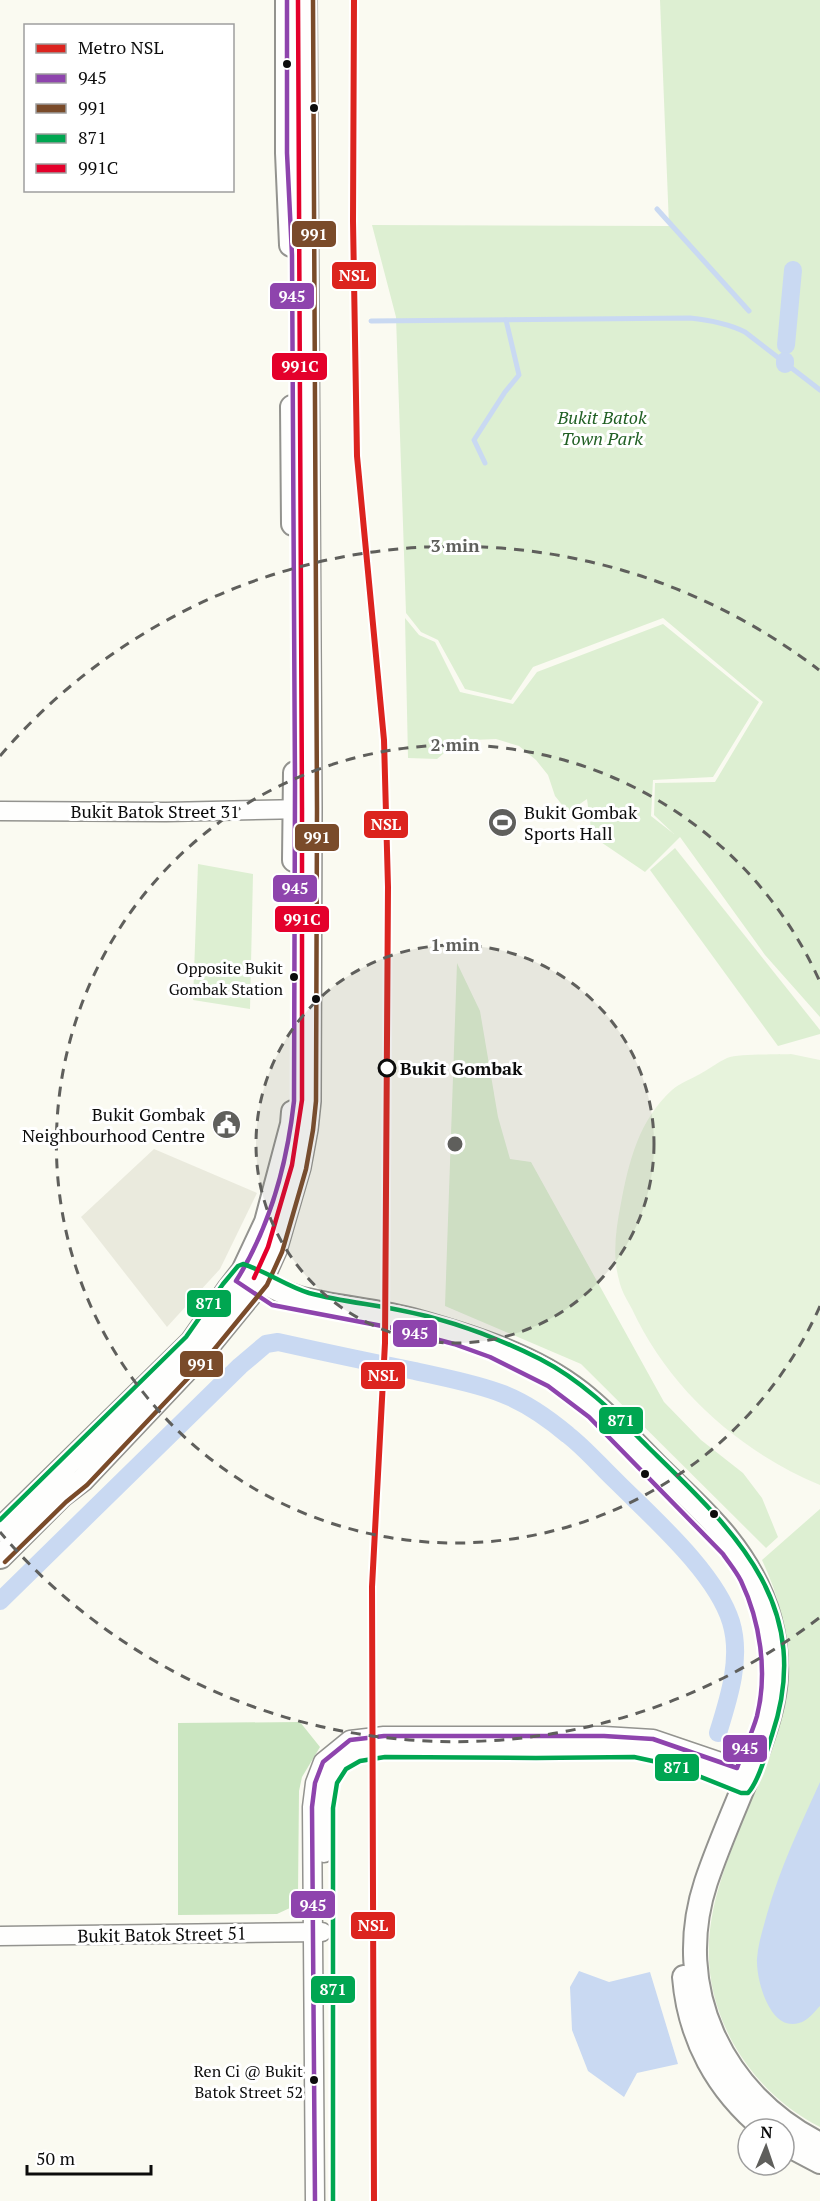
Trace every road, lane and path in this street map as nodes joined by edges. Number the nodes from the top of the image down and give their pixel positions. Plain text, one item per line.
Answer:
1 (287, 0) edge
2 (305, 0) edge
3 (302, 809) junction
4 (0, 811) edge
5 (248, 1282) junction
6 (0, 1530) edge
7 (0, 1557) edge
8 (741, 1777) junction
9 (318, 1932) junction
10 (0, 1936) edge
11 (753, 2117) edge
12 (820, 2144) edge
13 (796, 2149) edge
14 (820, 2162) edge
15 (315, 2201) edge
16 (326, 2201) edge

1 - 3 street
2 - 3 street
3 - 4 street, Bukit Batok Street 31
3 - 5 street
5 - 6 street
5 - 7 street
5 - 8 street
8 - 9 street
8 - 11 street
8 - 12 street
9 - 10 street, Bukit Batok Street 51
9 - 15 street
9 - 16 street
13 - 14 street

